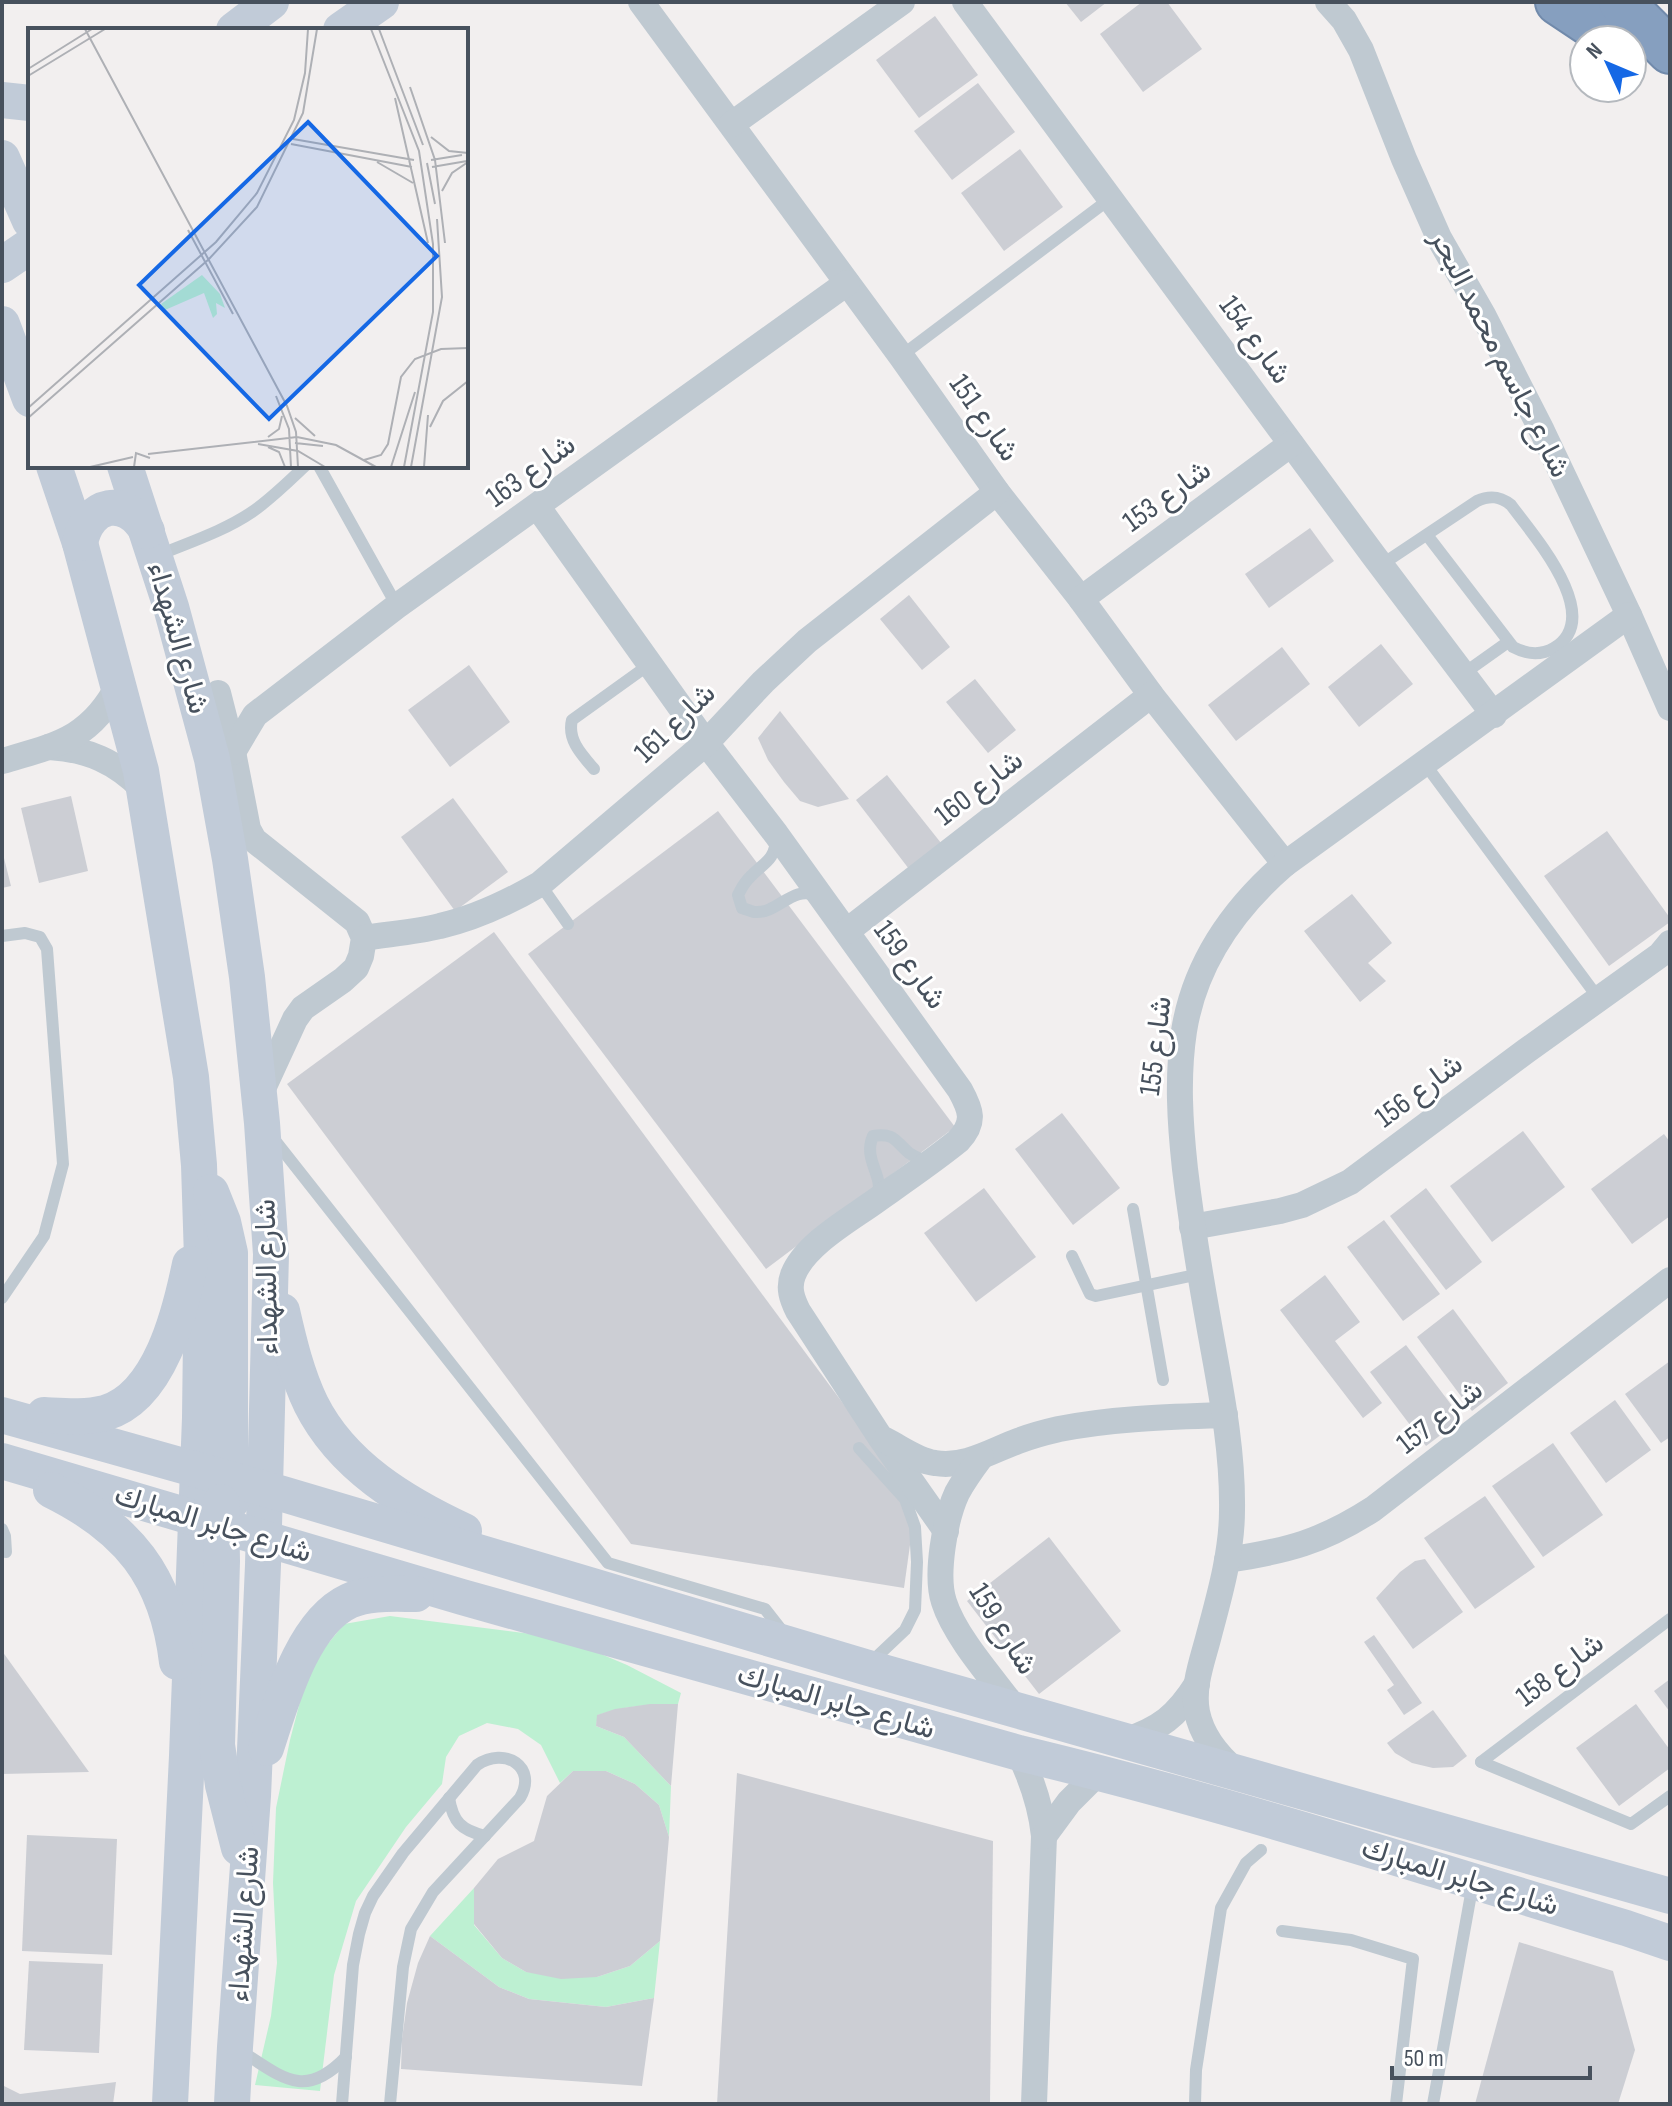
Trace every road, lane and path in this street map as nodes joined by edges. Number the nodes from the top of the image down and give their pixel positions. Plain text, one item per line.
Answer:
1 (381, 2) edge
2 (641, 2) edge
3 (902, 2) edge
4 (965, 2) edge
5 (1328, 2) edge
6 (1558, 2) edge
7 (1621, 2) edge
8 (269, 3) edge
9 (1591, 24) edge
10 (237, 28) edge
11 (344, 28) edge
12 (1670, 51) edge
13 (1648, 63) edge
14 (1670, 77) edge
15 (2, 100) edge
16 (28, 103) edge
17 (732, 124) junction
18 (2, 158) edge
19 (1111, 198) junction
20 (20, 200) edge
21 (28, 247) edge
22 (2, 265) edge
23 (847, 283) junction
24 (2, 324) edge
25 (901, 356) junction
26 (28, 394) edge
27 (1291, 444) junction
28 (55, 468) edge
29 (126, 468) edge
30 (303, 468) edge
31 (320, 468) edge
32 (997, 492) junction
33 (537, 506) junction
34 (1427, 535) junction
35 (80, 543) junction
36 (151, 544) junction
37 (1381, 565) junction
38 (1081, 599) junction
39 (397, 606) junction
40 (1629, 615) junction
41 (1508, 642) junction
42 (187, 663) junction
43 (650, 664) junction
44 (1463, 674) junction
45 (119, 684) junction
46 (218, 693) junction
47 (1151, 695) junction
48 (1670, 708) edge
49 (255, 715) junction
50 (1494, 715) junction
51 (706, 743) junction
52 (49, 747) junction
53 (233, 752) junction
54 (2, 761) edge
55 (1425, 764) junction
56 (594, 769) dead end
57 (143, 789) junction
58 (776, 834) junction
59 (1285, 864) junction
60 (540, 884) junction
61 (823, 899) junction
62 (568, 924) dead end
63 (847, 931) junction
64 (2, 936) edge
65 (364, 938) junction
66 (1667, 957) edge
67 (1599, 999) junction
68 (260, 1110) junction
69 (929, 1162) junction
70 (199, 1180) junction
71 (879, 1199) junction
72 (1133, 1209) dead end
73 (1192, 1227) junction
74 (271, 1254) junction
75 (1072, 1256) dead end
76 (1200, 1274) junction
77 (1670, 1280) edge
78 (1148, 1286) junction
79 (2, 1298) edge
80 (1163, 1380) dead end
81 (2, 1413) edge
82 (1225, 1415) junction
83 (870, 1443) junction
84 (981, 1457) junction
85 (2, 1461) edge
86 (2, 1468) edge
87 (213, 1475) junction
88 (265, 1489) junction
89 (209, 1522) junction
90 (2, 1529) edge
91 (946, 1531) junction
92 (264, 1539) junction
93 (6, 1552) dead end
94 (1227, 1560) junction
95 (585, 1572) junction
96 (462, 1597) junction
97 (1670, 1619) edge
98 (865, 1667) junction
99 (1197, 1684) junction
100 (1016, 1710) junction
101 (1124, 1741) junction
102 (1019, 1753) junction
103 (187, 1756) junction
104 (1099, 1772) junction
105 (1239, 1773) junction
106 (253, 1796) junction
107 (449, 1798) junction
108 (1667, 1803) edge
109 (485, 1836) junction
110 (1044, 1836) junction
111 (1261, 1850) dead end
112 (1474, 1882) junction
113 (247, 1884) junction
114 (1670, 1896) edge
115 (1626, 1928) junction
116 (1282, 1931) dead end
117 (1670, 1943) edge
118 (1670, 1954) edge
119 (235, 2047) junction
120 (346, 2057) junction
121 (170, 2104) edge
122 (232, 2104) edge
123 (342, 2104) edge
124 (390, 2104) edge
125 (1034, 2104) edge
126 (1195, 2104) edge
127 (1396, 2104) edge
128 (1433, 2104) edge

1 - 11 main road
2 - 17 street, شارع 151
3 - 17 street
4 - 19 street, شارع 154
5 - 40 street, شارع جاسم محمد البحر
6 - 9 highway
7 - 12 highway
8 - 10 main road
13 - 14 highway
15 - 16 main road
17 - 23 street, شارع 151
18 - 20 main road
19 - 25 lane
19 - 27 street, شارع 154
21 - 22 main road
23 - 25 street, شارع 151
23 - 33 street, شارع 163
24 - 26 main road
25 - 32 street, شارع 151
27 - 37 street, شارع 154
27 - 38 street, شارع 153
28 - 35 main road
29 - 36 main road, شارع الشهداء
30 - 36 lane
31 - 39 lane
32 - 38 street, شارع 151
32 - 51 street, شارع 161
33 - 39 street, شارع 163
33 - 43 street, شارع 159
34 - 37 lane
34 - 41 lane
34 - 41 lane
35 - 36 main road
35 - 45 main road
36 - 42 main road, شارع الشهداء
37 - 44 street, شارع 154
38 - 47 street, شارع 151
39 - 49 street, شارع 163
40 - 48 street, شارع جاسم محمد البحر
40 - 50 street, شارع 155
41 - 44 lane
42 - 46 street
42 - 68 main road, شارع الشهداء
43 - 51 street, شارع 159
43 - 56 lane
44 - 50 street, شارع 154
45 - 52 street
45 - 57 main road
46 - 49 street
46 - 53 street
47 - 59 street, شارع 151
47 - 63 street, شارع 160
49 - 53 street, شارع 163
50 - 55 street, شارع 155
51 - 58 street, شارع 159
51 - 60 street, شارع 161
52 - 54 street
52 - 57 street
53 - 65 street
55 - 59 street, شارع 155
55 - 67 lane
57 - 70 main road
58 - 61 street, شارع 159
58 - 61 lane
59 - 73 street, شارع 155
60 - 62 lane
60 - 65 street, شارع 161
61 - 63 street, شارع 159
63 - 69 street, شارع 159
64 - 79 lane
65 - 68 street
66 - 67 street, شارع 156
67 - 73 street, شارع 156
68 - 74 main road, شارع الشهداء
68 - 95 lane
69 - 71 street, شارع 159
69 - 71 lane
70 - 81 main road
70 - 87 main road
71 - 83 street, شارع 159
72 - 78 lane
73 - 76 street, شارع 155
74 - 88 main road, شارع الشهداء
74 - 95 main road
75 - 78 lane
76 - 78 lane
76 - 82 street, شارع 155
77 - 94 street, شارع 157
78 - 80 lane
81 - 87 main road, شارع جابر المبارك
82 - 84 street, شارع 159
82 - 94 street, شارع 155
83 - 84 street, شارع 159
83 - 91 street, شارع 159
83 - 98 lane
84 - 91 street, شارع 159
85 - 89 main road, شارع جابر المبارك
86 - 103 main road
87 - 88 main road, شارع جابر المبارك
87 - 89 main road
87 - 92 main road
88 - 92 main road, شارع الشهداء
88 - 95 main road, شارع جابر المبارك
89 - 92 main road, شارع جابر المبارك
89 - 103 main road
89 - 113 main road
90 - 93 lane
91 - 100 street, شارع 159
92 - 96 main road, شارع جابر المبارك
92 - 106 main road, شارع الشهداء
94 - 99 street, شارع 155
95 - 98 main road, شارع جابر المبارك
96 - 102 main road, شارع جابر المبارك
96 - 106 main road
97 - 108 lane, شارع 158
98 - 100 main road, شارع جابر المبارك
99 - 101 street, شارع 155
99 - 105 street, شارع 155
100 - 101 main road, شارع جابر المبارك
101 - 105 main road, شارع جابر المبارك
102 - 104 main road, شارع جابر المبارك
102 - 110 street
103 - 121 main road
104 - 110 street
104 - 112 main road, شارع جابر المبارك
105 - 114 main road, شارع جابر المبارك
106 - 113 main road, شارع الشهداء
107 - 109 lane
107 - 109 lane
107 - 120 lane
109 - 124 lane
110 - 125 street
111 - 126 lane
112 - 115 main road, شارع جابر المبارك
112 - 128 lane
113 - 119 main road, شارع الشهداء
115 - 117 main road, شارع جابر المبارك
115 - 118 main road
116 - 127 lane
119 - 120 lane
119 - 122 main road, شارع الشهداء
120 - 123 lane

